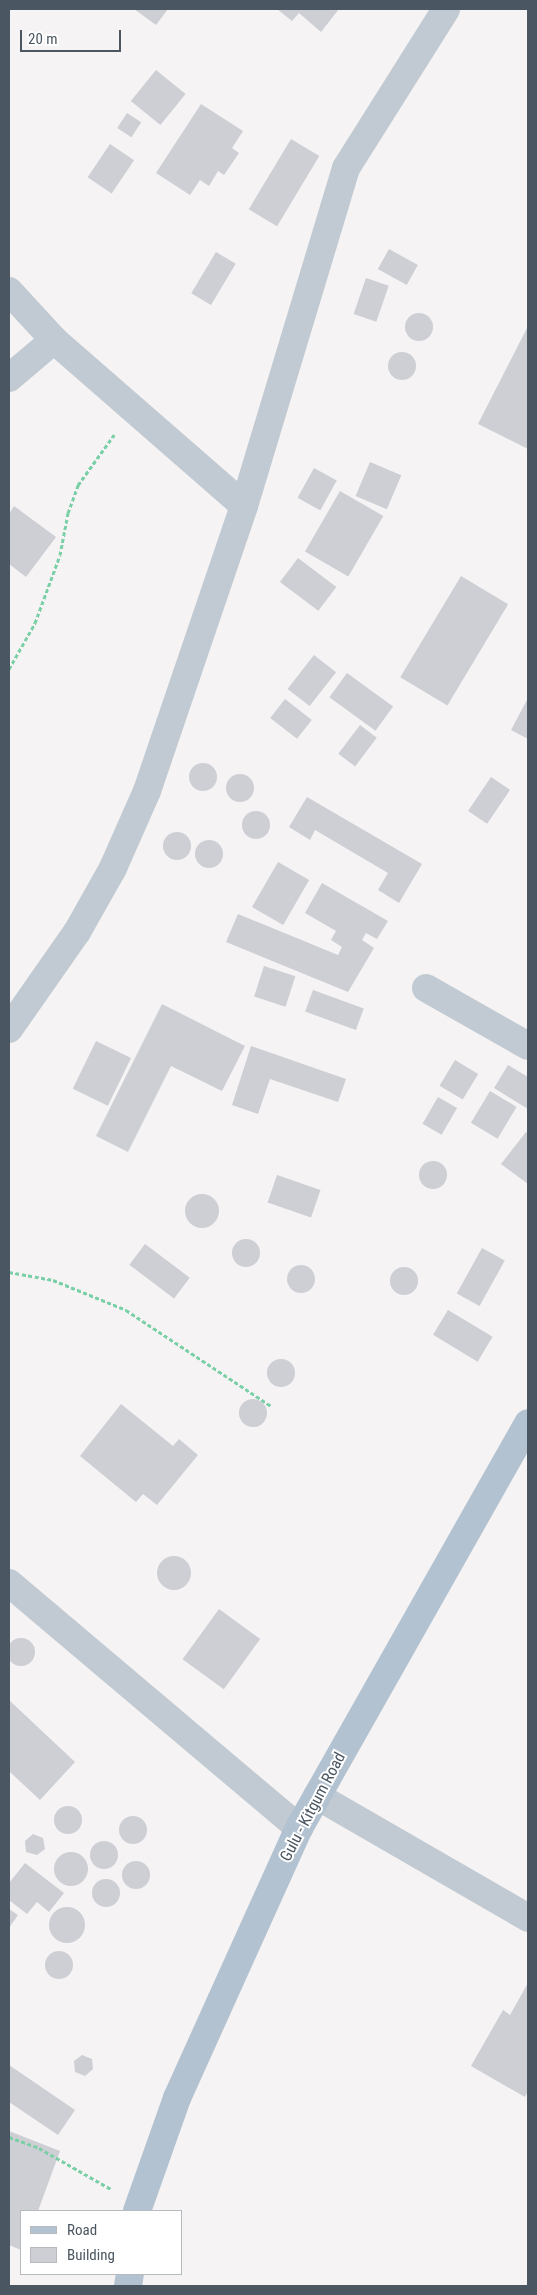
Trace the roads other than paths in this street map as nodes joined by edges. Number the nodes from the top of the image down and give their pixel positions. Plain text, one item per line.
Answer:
1 (446, 9) edge
2 (9, 291) edge
3 (54, 340) junction
4 (9, 378) edge
5 (244, 506) junction
6 (426, 988) dead end
7 (9, 1029) edge
8 (528, 1046) edge
9 (528, 1422) edge
10 (9, 1583) edge
11 (317, 1796) junction
12 (298, 1828) junction
13 (528, 1918) edge
14 (138, 2208) edge

1 - 5 street
2 - 3 street
3 - 4 street
3 - 5 street
5 - 7 street
6 - 8 street
9 - 11 main road, Gulu - Kitgum Road
10 - 12 street
11 - 12 main road, Gulu - Kitgum Road
11 - 13 street
12 - 14 main road, Gulu - Kitgum Road

